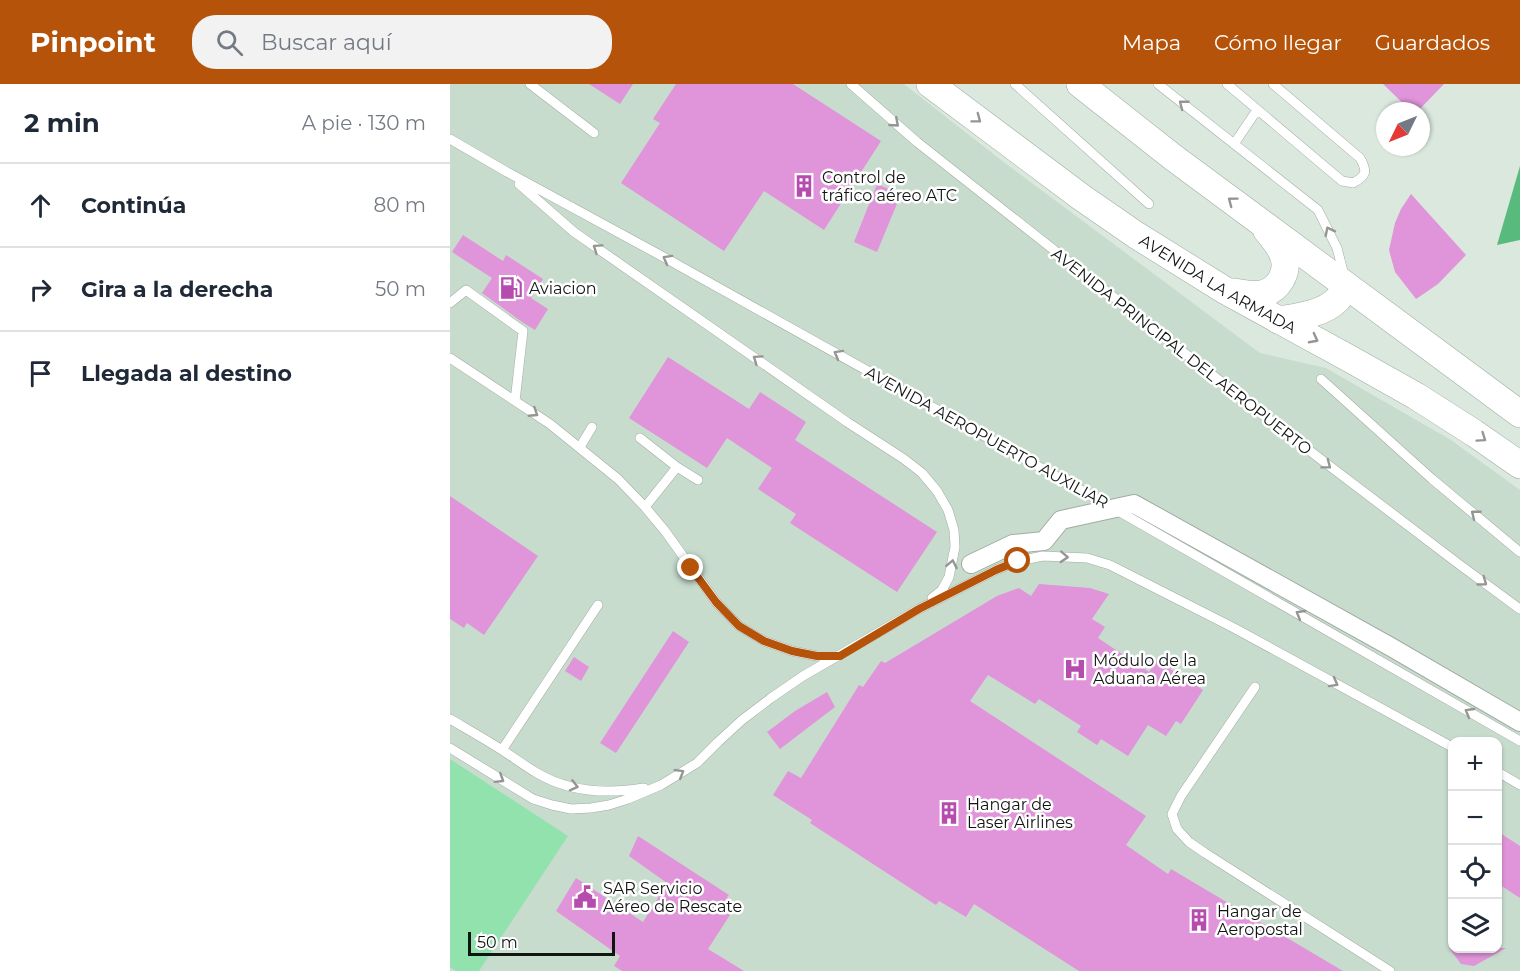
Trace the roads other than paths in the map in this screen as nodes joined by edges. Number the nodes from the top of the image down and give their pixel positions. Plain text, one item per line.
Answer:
1 (530, 84) edge
2 (851, 84) edge
3 (930, 84) edge
4 (1015, 84) edge
5 (1080, 84) edge
6 (1158, 84) edge
7 (1227, 84) edge
8 (1273, 84) edge
9 (1257, 110) junction
10 (594, 134) dead end
11 (450, 139) edge
12 (1234, 144) junction
13 (507, 172) junction
14 (1149, 204) dead end
15 (1261, 223) junction
16 (1346, 286) junction
17 (1226, 291) junction
18 (450, 303) edge
19 (1278, 320) junction
20 (450, 358) edge
21 (1321, 379) dead end
22 (515, 401) junction
23 (1520, 414) edge
24 (592, 427) dead end
25 (640, 438) dead end
26 (580, 447) junction
27 (1520, 465) edge
28 (677, 467) junction
29 (698, 480) dead end
30 (645, 507) junction
31 (1113, 508) junction
32 (1520, 552) edge
33 (971, 564) dead end
34 (598, 605) dead end
35 (919, 609) junction
36 (1520, 609) edge
37 (840, 656) junction
38 (1256, 687) dead end
39 (450, 718) edge
40 (1520, 722) edge
41 (1520, 741) edge
42 (1448, 745) edge
43 (450, 748) edge
44 (502, 750) junction
45 (1502, 775) edge
46 (661, 785) junction
47 (1520, 785) edge
48 (1390, 971) edge

1 - 10 lane
2 -> 36 lane, AVENIDA PRINCIPAL DEL AEROPUERTO
3 -> 17 main road, AVENIDA LA ARMADA
4 - 14 lane
15 -> 5 main road
12 -> 6 lane
7 - 9 lane
8 - 9 lane
9 - 12 lane
11 - 13 lane, AVENIDA AEROPUERTO AUXILIAR
16 -> 12 lane
31 -> 13 lane, AVENIDA AEROPUERTO AUXILIAR
35 -> 13 lane
15 - 16 main road
15 - 17 main road
16 - 19 main road
16 - 23 main road
17 - 19 main road, AVENIDA LA ARMADA
18 - 22 lane
19 -> 27 main road, AVENIDA LA ARMADA
20 - 22 lane
32 -> 21 lane
22 -> 26 lane
24 - 26 lane
25 - 28 lane
26 - 30 lane
28 - 29 lane
28 - 30 lane
30 - 37 lane
31 - 33 street
31 - 40 street
41 -> 31 lane, AVENIDA AEROPUERTO AUXILIAR
34 - 44 lane
35 - 37 lane
35 -> 42 lane
46 -> 37 lane
38 - 48 lane
39 - 44 lane
43 -> 46 lane
44 -> 46 lane
45 - 47 lane

